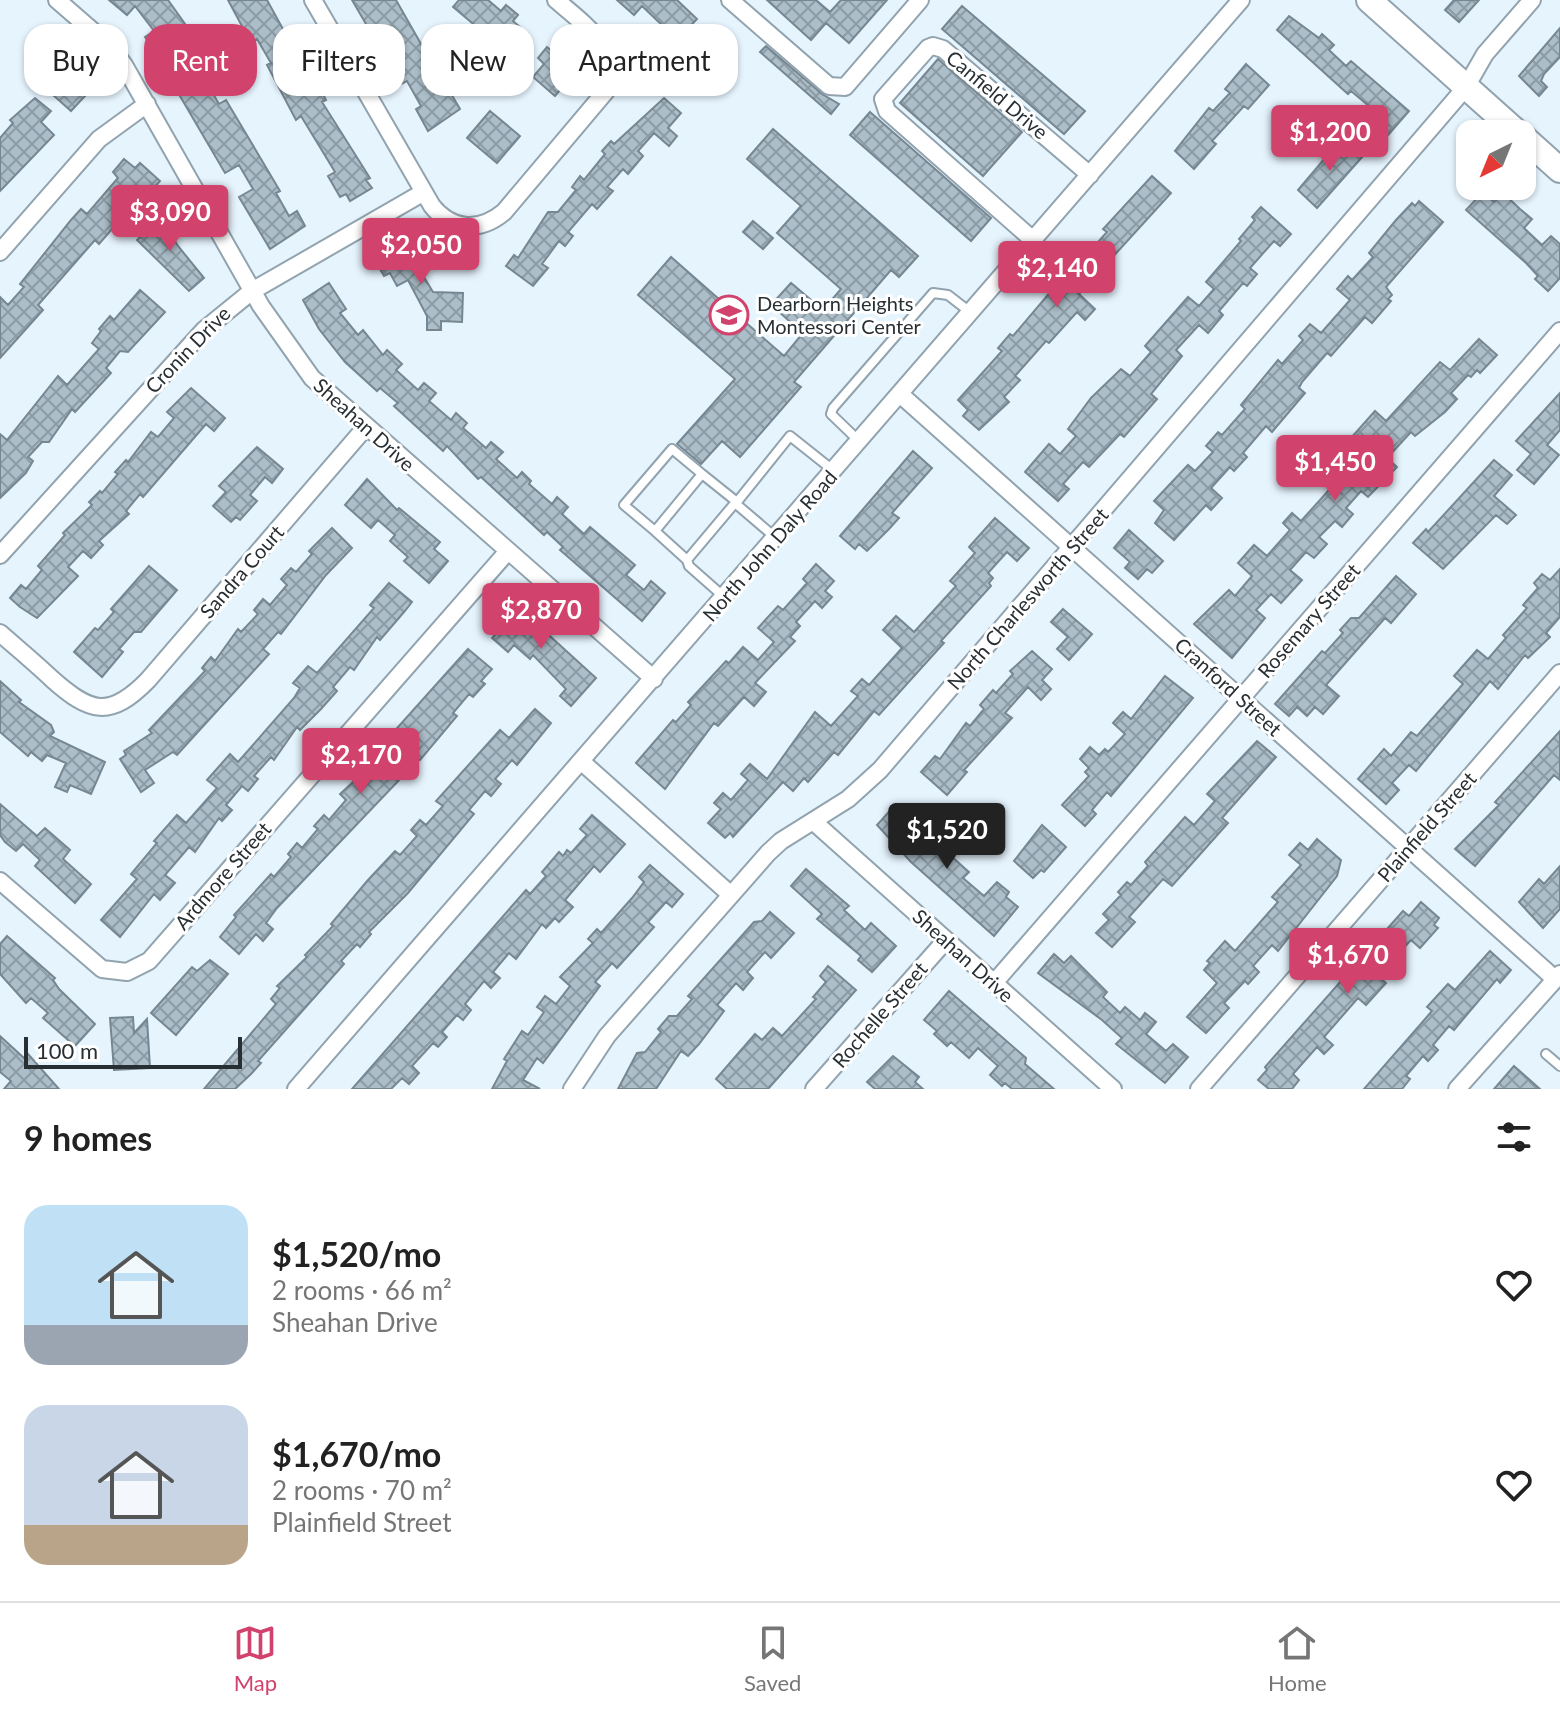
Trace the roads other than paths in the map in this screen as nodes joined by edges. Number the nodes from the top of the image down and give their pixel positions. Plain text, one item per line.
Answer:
1 (57, 0) edge
2 (313, 0) edge
3 (556, 0) edge
4 (730, 0) edge
5 (920, 0) edge
6 (1241, 0) edge
7 (1369, 0) edge
8 (1532, 0) edge
9 (583, 24) edge
10 (1466, 87) junction
11 (602, 96) edge
12 (147, 104) junction
13 (1504, 120) edge
14 (1536, 148) edge
15 (1560, 170) edge
16 (1090, 175) junction
17 (424, 192) junction
18 (466, 226) junction
19 (1033, 240) junction
20 (463, 247) dead end
21 (0, 252) edge
22 (252, 291) junction
23 (971, 313) junction
24 (1560, 331) edge
25 (901, 395) junction
26 (365, 428) junction
27 (860, 442) junction
28 (834, 471) junction
29 (702, 474) junction
30 (737, 502) junction
31 (655, 531) junction
32 (776, 538) junction
33 (1073, 549) junction
34 (508, 551) junction
35 (0, 555) edge
36 (687, 560) junction
37 (724, 598) junction
38 (0, 633) edge
39 (1560, 673) edge
40 (654, 679) junction
41 (1241, 699) junction
42 (582, 762) junction
43 (814, 822) junction
44 (1408, 848) junction
45 (0, 881) edge
46 (731, 895) junction
47 (946, 940) junction
48 (1558, 976) edge
49 (994, 983) junction
50 (1546, 1054) dead end
51 (1560, 1066) edge
52 (819, 1087) edge
53 (296, 1089) edge
54 (572, 1089) edge
55 (1113, 1089) edge
56 (1199, 1089) edge
57 (1457, 1089) edge

1 - 12 street, Sheahan Drive
2 - 17 street
3 - 9 street
4 - 5 street
6 - 16 street, North John Daly Road
7 - 10 main road
8 - 10 street, North Charlesworth Street
10 - 13 main road
10 - 33 street, North Charlesworth Street
11 - 18 street
12 - 21 street
12 - 22 street, Sheahan Drive
14 - 15 main road
16 - 19 street, North John Daly Road
16 - 19 street, Canfield Drive
17 - 18 street
17 - 22 street, Cronin Drive
18 - 20 street
19 - 23 street, North John Daly Road
22 - 26 street, Sheahan Drive
22 - 35 street, Cronin Drive
23 - 25 street, North John Daly Road
23 - 27 lane
24 - 41 street, Rosemary Street
25 - 27 street, North John Daly Road
25 - 33 street, Cranford Street
26 - 34 street, Sheahan Drive
26 - 38 street, Sandra Court
27 - 28 street, North John Daly Road
28 - 30 lane
28 - 32 street, North John Daly Road
29 - 30 lane
29 - 31 lane
29 - 31 lane
30 - 32 lane
30 - 36 lane
31 - 36 lane
32 - 37 street, North John Daly Road
33 - 41 street, Cranford Street
33 - 43 street, North Charlesworth Street
34 - 40 street, Sheahan Drive
34 - 45 street, Ardmore Street
36 - 37 lane
37 - 40 street, North John Daly Road
39 - 44 street, Plainfield Street
40 - 42 street, North John Daly Road
41 - 44 street, Cranford Street
41 - 49 street, Rosemary Street
42 - 46 street
42 - 53 street, North John Daly Road
43 - 46 street, North Charlesworth Street
43 - 47 street, Sheahan Drive
44 - 48 street, Cranford Street
44 - 56 street, Plainfield Street
46 - 54 street, North Charlesworth Street
47 - 49 street, Sheahan Drive
47 - 52 street, Rochelle Street
48 - 57 street
49 - 55 street, Sheahan Drive
50 - 51 lane

